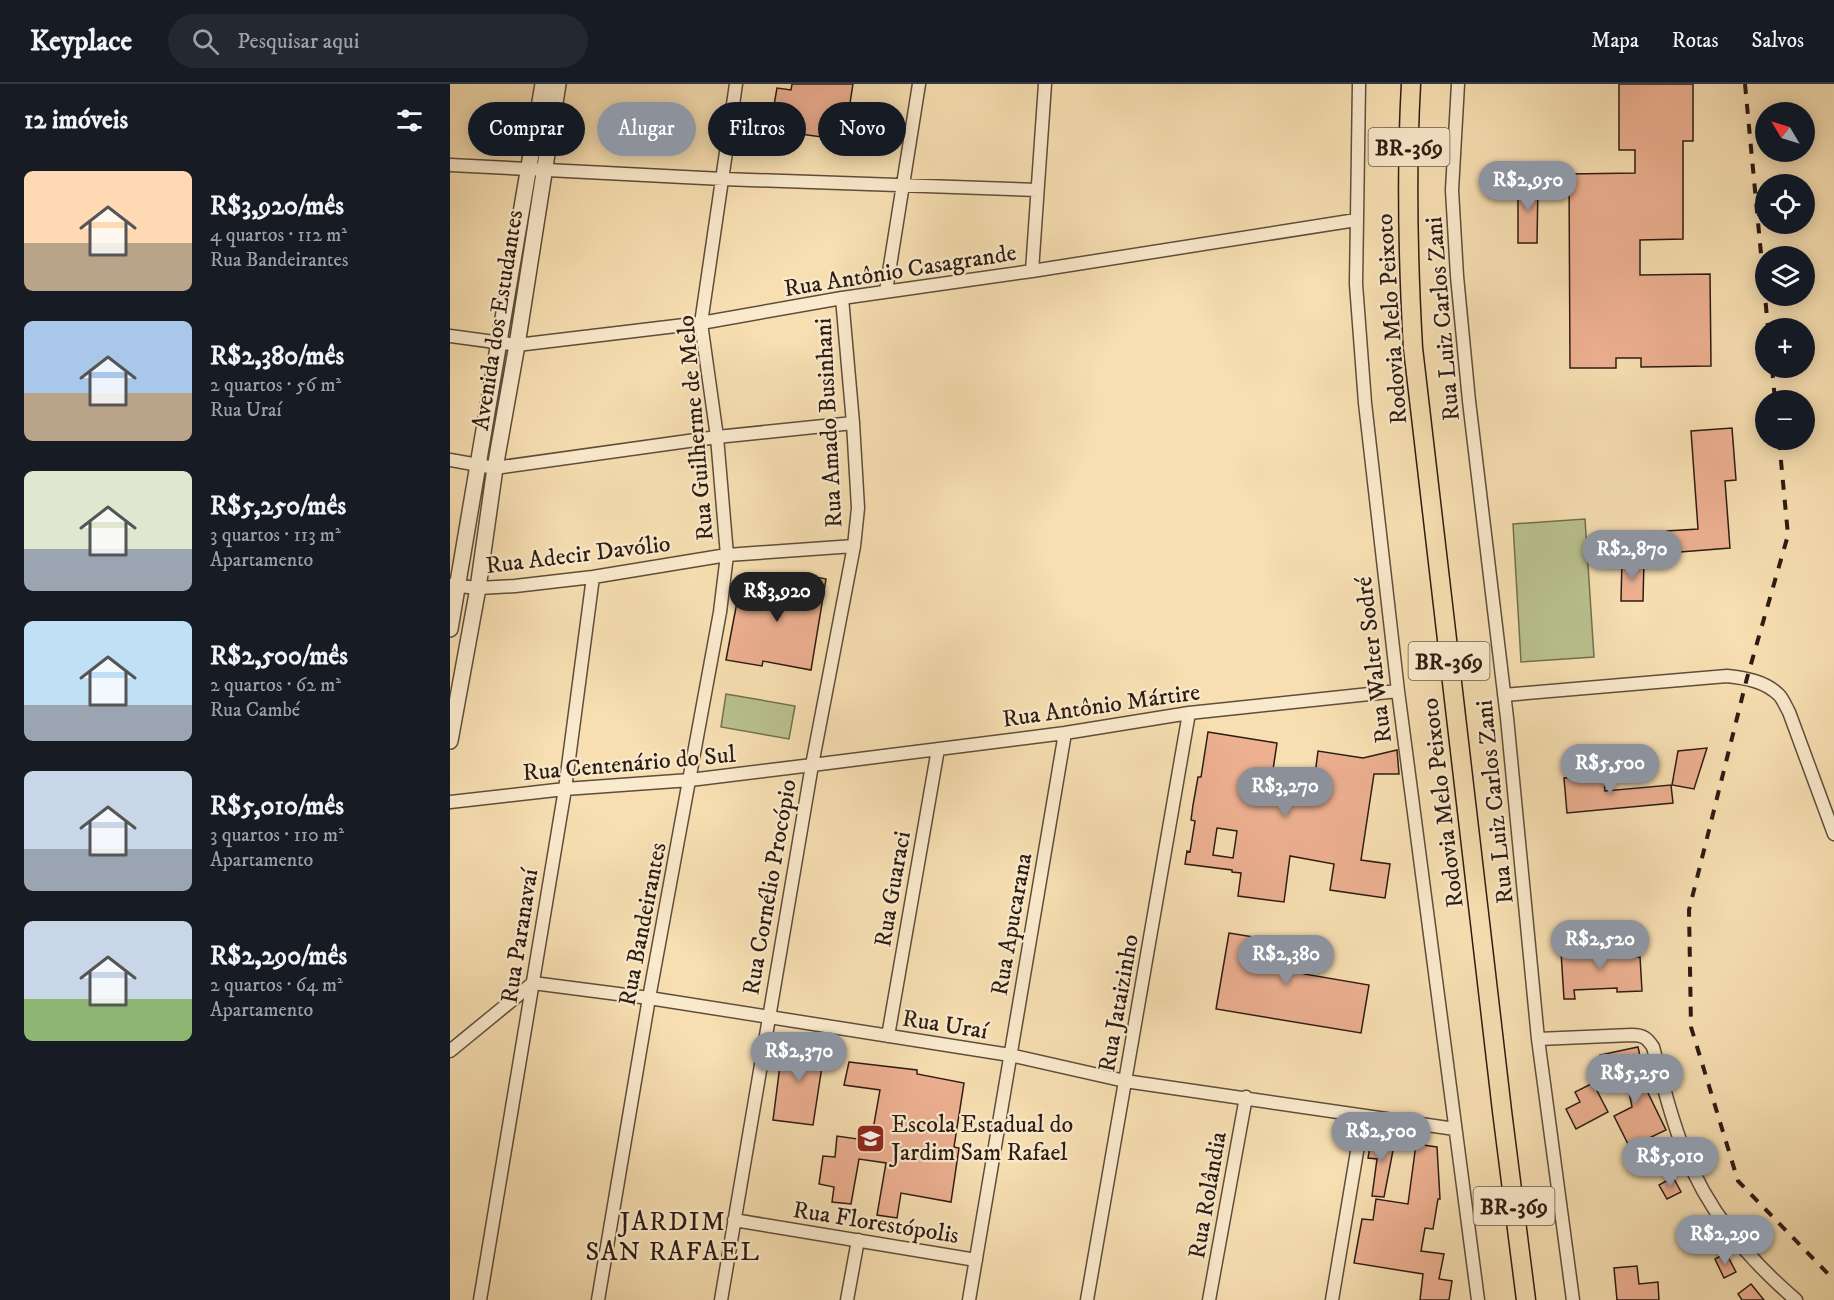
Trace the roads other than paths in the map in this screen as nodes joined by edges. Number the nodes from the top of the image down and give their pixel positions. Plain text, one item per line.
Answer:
1 (543, 84) edge
2 (558, 84) edge
3 (736, 84) edge
4 (919, 84) edge
5 (1045, 84) edge
6 (1359, 84) edge
7 (1411, 84) edge
8 (1458, 84) edge
9 (450, 165) edge
10 (537, 168) junction
11 (723, 179) junction
12 (902, 185) junction
13 (1037, 190) junction
14 (1356, 220) junction
15 (1032, 271) junction
16 (886, 291) junction
17 (842, 298) junction
18 (701, 323) junction
19 (450, 336) edge
20 (499, 344) junction
21 (517, 345) junction
22 (853, 423) junction
23 (717, 437) junction
24 (450, 460) edge
25 (478, 465) junction
26 (495, 468) junction
27 (854, 546) junction
28 (728, 555) junction
29 (593, 577) junction
30 (454, 586) edge
31 (478, 588) junction
32 (450, 628) edge
33 (1398, 691) junction
34 (1504, 695) junction
35 (453, 709) edge
36 (1189, 713) junction
37 (1065, 733) junction
38 (450, 741) edge
39 (938, 749) junction
40 (812, 765) junction
41 (690, 780) junction
42 (565, 789) junction
43 (450, 802) edge
44 (1834, 834) edge
45 (533, 983) junction
46 (649, 998) junction
47 (768, 1017) junction
48 (888, 1036) junction
49 (1538, 1039) junction
50 (450, 1051) edge
51 (1010, 1055) junction
52 (1125, 1081) junction
53 (1246, 1097) junction
54 (1363, 1116) junction
55 (1455, 1129) junction
56 (734, 1220) junction
57 (858, 1240) junction
58 (976, 1260) junction
59 (480, 1300) edge
60 (598, 1300) edge
61 (721, 1300) edge
62 (847, 1300) edge
63 (969, 1300) edge
64 (1087, 1300) edge
65 (1209, 1300) edge
66 (1332, 1300) edge
67 (1478, 1300) edge
68 (1526, 1300) edge
69 (1573, 1300) edge
70 (1796, 1300) edge

1 - 10 street, Avenida dos Estudantes
2 - 10 street, Avenida dos Estudantes
3 - 11 street, Rua Guilherme de Melo
4 - 12 street
5 - 13 street
6 - 14 street, Rua Walter Sodré
7 - 68 main road, Rodovia Melo Peixoto / BR-369
8 - 34 street, Rua Luiz Carlos Zani
9 - 10 street
10 - 11 street
10 - 20 street, Avenida dos Estudantes
10 - 21 street, Avenida dos Estudantes
11 - 12 street
11 - 18 street, Rua Guilherme de Melo
12 - 13 street
12 - 16 street
13 - 15 street
14 - 15 street, Rua Antônio Casagrande
14 - 33 street, Rua Walter Sodré
15 - 16 street, Rua Antônio Casagrande
16 - 17 street, Rua Antônio Casagrande
17 - 18 street, Rua Antônio Casagrande
17 - 22 street, Rua Amado Businhani
18 - 21 street, Rua Antônio Casagrande
18 - 23 street, Rua Guilherme de Melo
19 - 20 street, Rua Antônio Casagrande
20 - 21 street, Rua Antônio Casagrande
20 - 25 street, Avenida dos Estudantes
21 - 26 street, Avenida dos Estudantes
22 - 23 street
22 - 27 street, Rua Amado Businhani
23 - 26 street
23 - 28 street, Rua Guilherme de Melo
24 - 25 street
25 - 26 street
25 - 30 street, Avenida dos Estudantes
26 - 31 street, Avenida dos Estudantes
27 - 28 street, Rua Adecir Davólio
27 - 40 street, Rua Amado Businhani
28 - 29 street, Rua Adecir Davólio
28 - 41 street, Rua Bandeirantes
29 - 31 street, Rua Adecir Davólio
29 - 42 street, Rua Paranavaí
30 - 31 street, Rua Adecir Davólio
30 - 32 street, Avenida dos Estudantes
31 - 35 street, Avenida dos Estudantes
33 - 36 street, Rua Antônio Mártire
33 - 55 street, Rua Walter Sodré
34 - 44 street
34 - 49 street, Rua Luiz Carlos Zani
35 - 38 street, Avenida dos Estudantes
36 - 37 street, Rua Antônio Mártire
36 - 52 street, Rua Jataizinho
37 - 39 street, Rua Antônio Mártire
37 - 51 street, Rua Apucarana
39 - 40 street, Rua Antônio Mártire
39 - 48 street, Rua Guaraci
40 - 41 street, Rua Centenário do Sul
40 - 47 street, Rua Cornélio Procópio
41 - 42 street, Rua Centenário do Sul
41 - 46 street, Rua Bandeirantes
42 - 43 street, Rua Centenário do Sul
42 - 45 street, Rua Paranavaí
45 - 46 street, Rua Uraí
45 - 50 street
45 - 59 street, Rua Paranavaí
46 - 47 street, Rua Uraí
46 - 60 street, Rua Bandeirantes
47 - 48 street, Rua Uraí
47 - 56 street, Rua Cornélio Procópio
48 - 51 street, Rua Uraí
49 - 69 street, Rua Luiz Carlos Zani
49 - 70 street
51 - 52 street, Rua Uraí
51 - 58 street, Rua Apucarana
52 - 53 street, Rua Uraí
52 - 64 street, Rua Jataizinho
53 - 54 street, Rua Uraí
53 - 65 street, Rua Rolândia
54 - 55 street, Rua Uraí
54 - 66 street
55 - 67 street, Rua Walter Sodré
56 - 57 street, Rua Florestópolis
56 - 61 street, Rua Cornélio Procópio
57 - 58 street, Rua Florestópolis
57 - 62 street
58 - 63 street, Rua Apucarana

